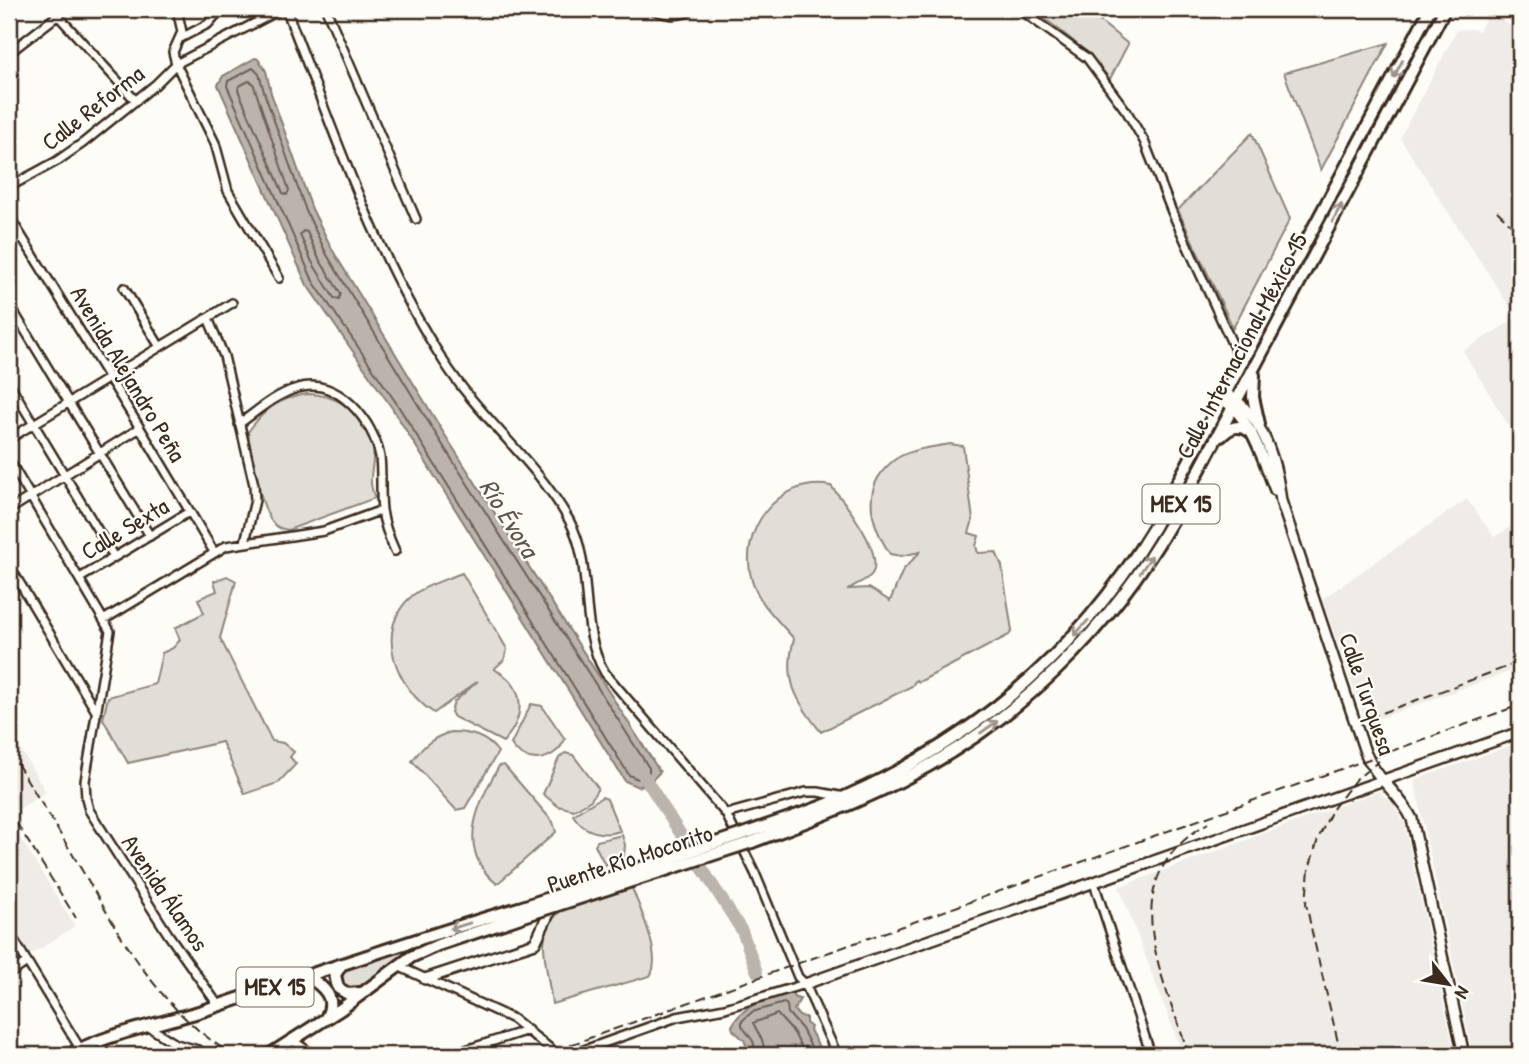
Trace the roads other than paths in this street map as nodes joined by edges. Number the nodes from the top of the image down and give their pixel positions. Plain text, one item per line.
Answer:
1 (66, 9) edge
2 (177, 9) edge
3 (221, 9) edge
4 (326, 9) edge
5 (649, 9) edge
6 (693, 9) edge
7 (1019, 9) edge
8 (1430, 9) edge
9 (1445, 9) edge
10 (281, 10) edge
11 (55, 12) edge
12 (178, 40) junction
13 (9, 53) edge
14 (176, 64) junction
15 (136, 100) junction
16 (9, 187) edge
17 (9, 216) edge
18 (416, 219) dead end
19 (22, 237) junction
20 (9, 245) edge
21 (279, 278) dead end
22 (124, 288) dead end
23 (232, 303) dead end
24 (9, 304) edge
25 (208, 318) junction
26 (160, 347) junction
27 (1241, 363) junction
28 (1255, 369) junction
29 (109, 378) junction
30 (9, 383) edge
31 (1224, 396) junction
32 (69, 403) junction
33 (1236, 403) junction
34 (33, 424) junction
35 (239, 424) junction
36 (140, 428) junction
37 (1255, 428) junction
38 (9, 439) edge
39 (1212, 447) junction
40 (100, 453) junction
41 (9, 460) edge
42 (64, 475) junction
43 (30, 496) junction
44 (9, 510) edge
45 (382, 510) junction
46 (189, 512) junction
47 (150, 536) junction
48 (245, 542) junction
49 (395, 551) dead end
50 (214, 552) junction
51 (114, 558) junction
52 (9, 565) edge
53 (80, 578) junction
54 (105, 619) junction
55 (98, 713) junction
56 (1520, 732) edge
57 (1381, 781) junction
58 (846, 797) junction
59 (726, 814) junction
60 (751, 837) junction
61 (1094, 883) junction
62 (552, 907) junction
63 (520, 913) junction
64 (9, 932) edge
65 (27, 962) junction
66 (341, 965) junction
67 (397, 966) junction
68 (9, 974) edge
69 (307, 976) junction
70 (425, 979) junction
71 (804, 984) junction
72 (362, 993) junction
73 (218, 1005) junction
74 (324, 1020) junction
75 (149, 1027) junction
76 (528, 1030) junction
77 (293, 1041) junction
78 (82, 1052) edge
79 (69, 1055) edge
80 (208, 1055) edge
81 (269, 1055) edge
82 (314, 1055) edge
83 (450, 1055) edge
84 (558, 1055) edge
85 (570, 1055) edge
86 (837, 1055) edge
87 (1151, 1055) edge
88 (1464, 1055) edge

1 - 11 street
2 - 12 street
3 - 12 street
4 - 18 street
5 - 6 street
7 - 27 street
8 -> 27 main road, Calle Internacional México 15 / MEX 15
28 -> 9 main road, Calle Internacional México 15 / MEX 15
10 - 14 street, Calle Reforma
10 - 59 street
11 - 13 street
11 - 15 street
12 - 14 street
14 - 15 street, Calle Reforma
14 - 21 street
15 - 16 street, Calle Reforma
17 - 19 street, Avenida Alejandro Peña
19 - 20 street
19 - 29 street, Avenida Alejandro Peña
22 - 26 street
23 - 25 street
24 - 32 street
25 - 26 street
25 - 35 street
26 - 29 street
27 - 31 main road, Calle Internacional México 15 / MEX 15
28 - 33 main road, Calle Internacional México 15 / MEX 15
28 - 37 main road
29 - 32 street
29 - 36 street, Avenida Alejandro Peña
30 - 34 street
31 - 33 street, Calle Turquesa
31 -> 58 main road, Calle Internacional México 15 / MEX 15
32 - 34 street
32 - 40 street
33 - 37 street, Calle Turquesa
33 - 39 main road, Calle Internacional México 15 / MEX 15
34 - 38 street
34 - 42 street
35 - 45 street
35 - 48 street
36 - 40 street
36 - 46 street, Avenida Alejandro Peña
37 - 39 main road
37 - 57 street, Calle Turquesa
60 -> 39 main road, Calle Internacional México 15 / MEX 15
40 - 42 street
40 - 47 street
41 - 43 street
42 - 43 street
42 - 51 street
43 - 44 street
43 - 53 street
45 - 48 street
45 - 49 street
46 - 47 street, Calle Sexta
46 - 50 street, Avenida Alejandro Peña
47 - 51 street, Calle Sexta
48 - 50 street
50 - 54 street
51 - 53 street, Calle Sexta
52 - 55 street
53 - 54 street
54 - 55 street
55 - 73 street, Avenida Álamos
56 - 57 street
57 - 61 street
57 - 88 street, Calle Turquesa
58 - 59 street
58 - 60 main road, Calle Internacional México 15 / MEX 15
59 - 71 street
60 - 62 main road, Puente Río Mocorito / MEX 15, bridge
60 - 63 main road, Puente Río Mocorito / MEX 15, bridge
61 - 71 street
61 - 87 street
62 - 63 main road, Puente Río Mocorito / MEX 15, bridge
62 - 70 street
63 -> 66 main road, MEX 15
63 - 67 main road, MEX 15
64 - 65 street
65 - 68 street
65 - 78 street
66 - 69 main road, MEX 15
66 - 72 main road
67 - 70 street
67 - 72 main road, MEX 15
69 - 73 main road, MEX 15
69 - 74 main road
70 - 76 street
71 - 85 street
71 - 86 street
72 - 74 main road, MEX 15
73 - 75 main road, MEX 15
74 - 77 main road, MEX 15
75 - 78 main road, MEX 15
75 - 80 street
76 - 83 street
76 - 84 street
77 - 81 main road, MEX 15
77 - 82 street
78 - 79 main road, MEX 15

